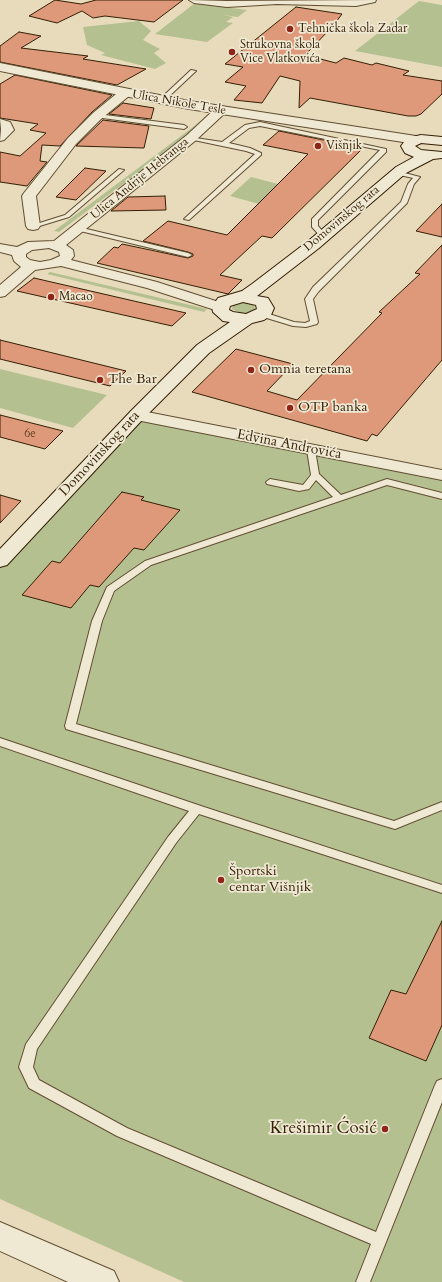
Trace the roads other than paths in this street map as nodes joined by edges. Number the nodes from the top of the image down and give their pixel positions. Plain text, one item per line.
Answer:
1 (194, 0) edge
2 (371, 0) edge
3 (0, 67) edge
4 (193, 71) dead end
5 (125, 93) junction
6 (162, 100) junction
7 (221, 110) junction
8 (97, 116) junction
9 (0, 123) edge
10 (442, 131) edge
11 (188, 132) junction
12 (0, 137) edge
13 (224, 144) junction
14 (416, 145) junction
15 (439, 152) edge
16 (121, 170) dead end
17 (399, 172) junction
18 (187, 219) dead end
19 (33, 226) joint
20 (78, 229) junction
21 (322, 236) junction
22 (57, 245) junction
23 (0, 248) edge
24 (19, 252) junction
25 (188, 255) dead end
26 (60, 262) junction
27 (32, 266) junction
28 (282, 268) junction
29 (0, 293) edge
30 (226, 304) junction
31 (262, 308) junction
32 (246, 319) junction
33 (203, 349) junction
34 (137, 415) junction
35 (311, 450) junction
36 (315, 475) junction
37 (442, 475) edge
38 (270, 482) dead end
39 (442, 496) edge
40 (339, 498) junction
41 (0, 561) edge
42 (0, 742) edge
43 (442, 806) edge
44 (197, 809) junction
45 (442, 889) edge
46 (442, 1085) edge
47 (0, 1236) edge
48 (380, 1241) junction
49 (103, 1282) edge
50 (363, 1282) edge

1 - 2 street
3 - 5 main road, Ulica Nikole Tesle
4 - 6 lane
5 - 6 main road, Ulica Nikole Tesle
5 - 8 street
6 - 7 main road, Ulica Nikole Tesle
7 - 11 street, Ulica Andrije Hebranga
7 - 14 main road, Ulica Nikole Tesle
8 - 11 lane
8 - 19 street
9 - 12 street
10 - 14 main road
11 - 13 lane
11 - 20 street, Ulica Andrije Hebranga
13 - 18 lane
13 - 21 lane
14 - 15 main road, Ulica Nikole Tesle
14 - 17 main road, Domovinskog rata
15 - 17 main road, Domovinskog rata
16 - 19 lane
17 - 21 main road, Domovinskog rata
17 - 31 lane
20 - 22 street, Ulica Andrije Hebranga
20 - 25 lane
21 - 28 main road, Domovinskog rata
22 - 24 street
22 - 26 street
23 - 24 street
24 - 27 street
26 - 27 street
26 - 30 street
27 - 29 street
28 - 30 main road, Domovinskog rata
28 - 31 main road, Domovinskog rata
30 - 31 main road
30 - 32 main road
30 - 33 main road, Domovinskog rata
31 - 32 main road
32 - 33 main road, Domovinskog rata
33 - 34 main road, Domovinskog rata
34 - 35 street, Edvina Androvića
34 - 41 main road, Domovinskog rata
35 - 36 lane
35 - 37 street, Edvina Androvića
36 - 38 lane
36 - 40 lane
39 - 40 lane
40 - 43 lane
42 - 44 lane
44 - 45 lane
44 - 48 lane
46 - 48 lane
47 - 49 main road
48 - 50 lane

